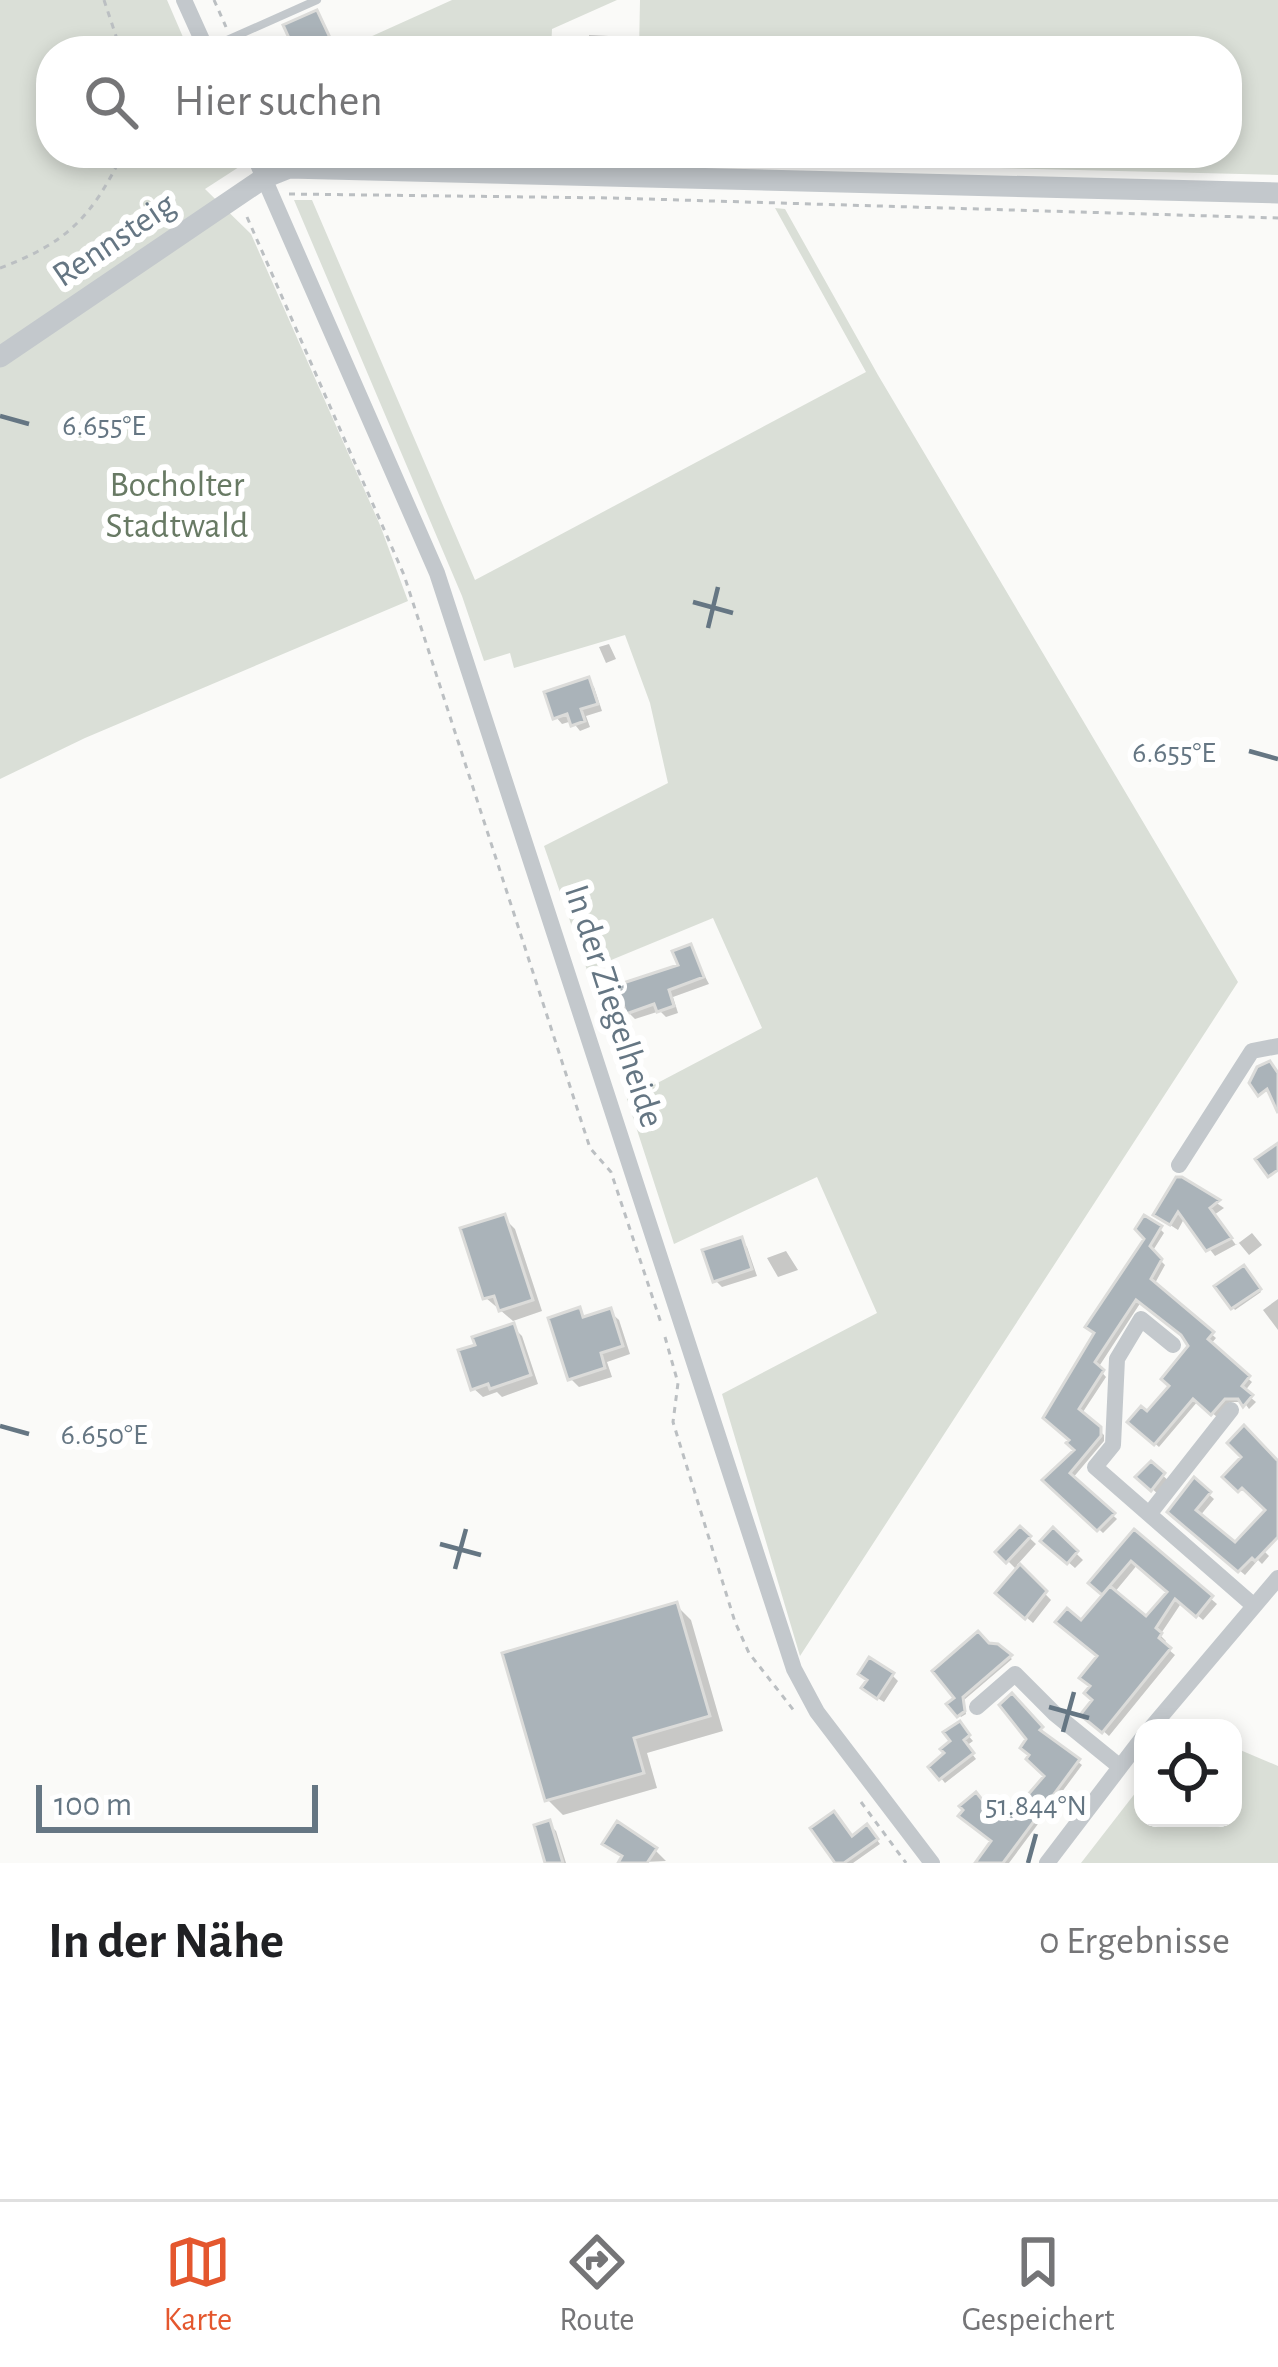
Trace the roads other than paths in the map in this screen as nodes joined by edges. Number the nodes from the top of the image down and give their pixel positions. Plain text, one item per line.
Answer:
1 (184, 0) edge
2 (317, 0) edge
3 (200, 36) edge
4 (237, 36) edge
5 (260, 168) edge
6 (290, 168) edge
7 (666, 168) edge
8 (264, 178) junction
9 (1278, 193) edge
10 (0, 357) edge
11 (1278, 1046) edge
12 (1179, 1165) dead end
13 (1173, 1345) dead end
14 (1231, 1409) dead end
15 (1150, 1513) junction
16 (1278, 1578) edge
17 (1253, 1605) junction
18 (977, 1707) dead end
19 (1158, 1719) edge
20 (1134, 1748) edge
21 (1119, 1766) junction
22 (932, 1863) edge
23 (1047, 1863) edge

1 - 3 street
2 - 4 lane
5 - 8 street, In der Ziegelheide
6 - 8 street
7 - 9 street
8 - 10 street, Rennsteig
8 - 22 street, In der Ziegelheide
11 - 12 street
13 - 15 street
14 - 15 street
15 - 17 street
16 - 17 street
17 - 19 street
18 - 21 street
20 - 21 street
21 - 23 street

